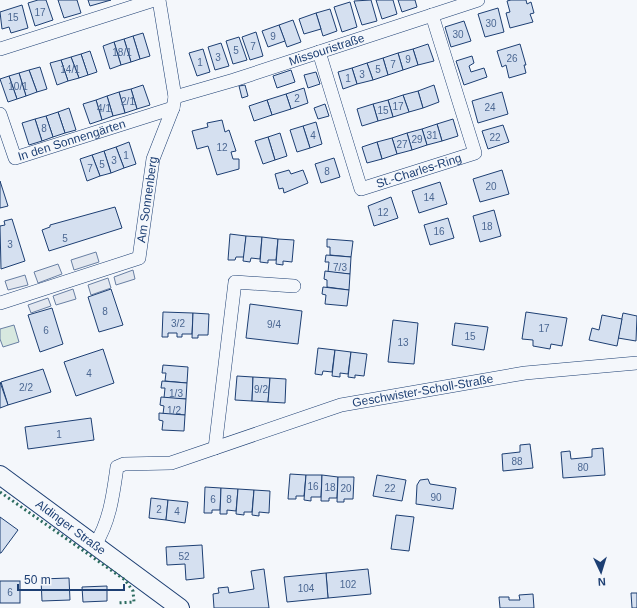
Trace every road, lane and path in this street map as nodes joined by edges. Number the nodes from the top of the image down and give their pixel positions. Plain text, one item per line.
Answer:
1 (154, 0) edge
2 (159, 0) edge
3 (478, 0) edge
4 (432, 15) junction
5 (0, 49) edge
6 (319, 52) junction
7 (174, 102) junction
8 (0, 114) edge
9 (294, 286) dead end
10 (0, 303) edge
11 (637, 363) edge
12 (215, 448) junction
13 (0, 475) edge
14 (95, 545) junction
15 (177, 607) edge

1 - 5 street
2 - 7 street
3 - 4 street, Missouristraße
4 - 6 street, Missouristraße
4 - 6 street, St.-Charles-Ring
6 - 7 street, Missouristraße
7 - 8 street, In den Sonnengärten
7 - 10 street, Am Sonnenberg
9 - 12 street
11 - 12 street, Geschwister-Scholl-Straße
12 - 14 street, Geschwister-Scholl-Straße
13 - 14 main road, Aldinger Straße
14 - 15 main road, Aldinger Straße

